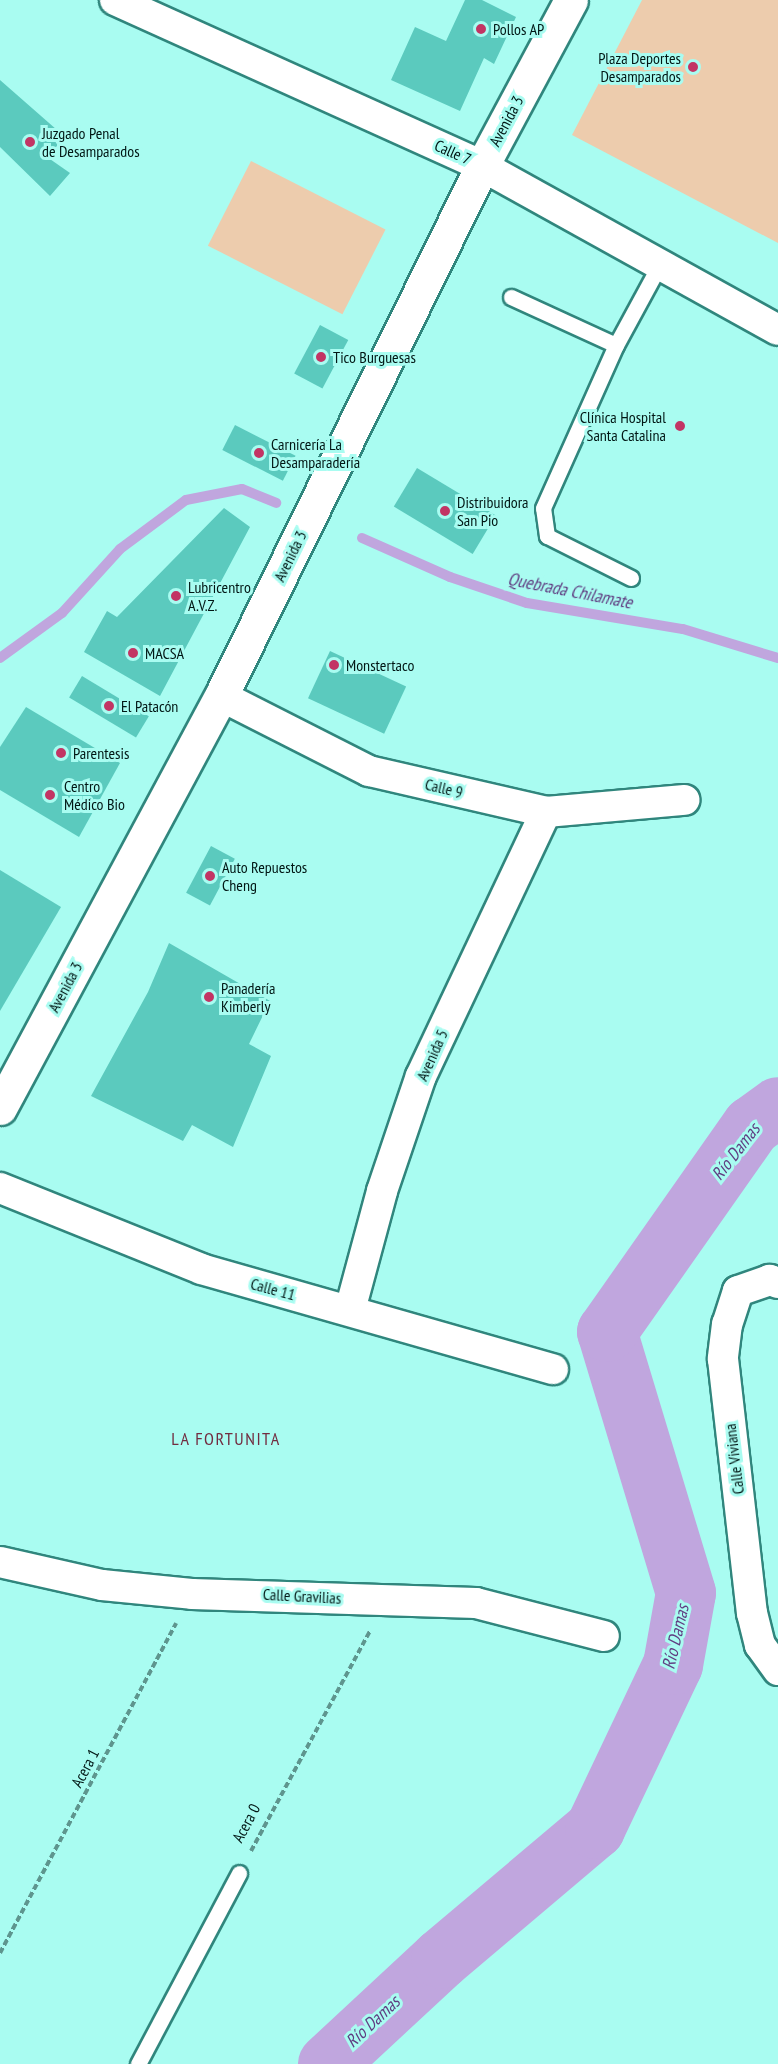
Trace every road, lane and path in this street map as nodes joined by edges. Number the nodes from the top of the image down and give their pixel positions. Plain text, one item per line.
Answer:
1 (115, 0) edge
2 (571, 0) edge
3 (482, 166) junction
4 (660, 264) junction
5 (511, 297) dead end
6 (778, 330) edge
7 (616, 345) junction
8 (631, 578) dead end
9 (221, 696) junction
10 (684, 800) dead end
11 (546, 812) junction
12 (0, 1108) edge
13 (0, 1188) edge
14 (778, 1283) edge
15 (350, 1310) junction
16 (553, 1369) dead end
17 (0, 1562) edge
18 (192, 1594) junction
19 (387, 1600) junction
20 (604, 1635) dead end
21 (776, 1669) edge
22 (239, 1873) joint
23 (0, 1953) edge
24 (138, 2064) edge

1 - 3 street, Calle 7
2 - 3 street, Avenida 3
3 - 4 street, Calle 7
3 - 9 street, Avenida 3
4 - 6 street, Calle 7
4 - 7 lane
5 - 7 lane
7 - 8 lane
9 - 11 street, Calle 9
9 - 12 street, Avenida 3
10 - 11 street, Calle 9
11 - 15 street, Avenida 5
13 - 15 street, Calle 11
14 - 21 street, Calle Viviana
15 - 16 street, Calle 11
17 - 18 street, Calle Gravilias
18 - 19 street, Calle Gravilias
18 - 23 path, Acera 1
19 - 20 street, Calle Gravilias
19 - 22 path, Acera 0
22 - 24 lane

